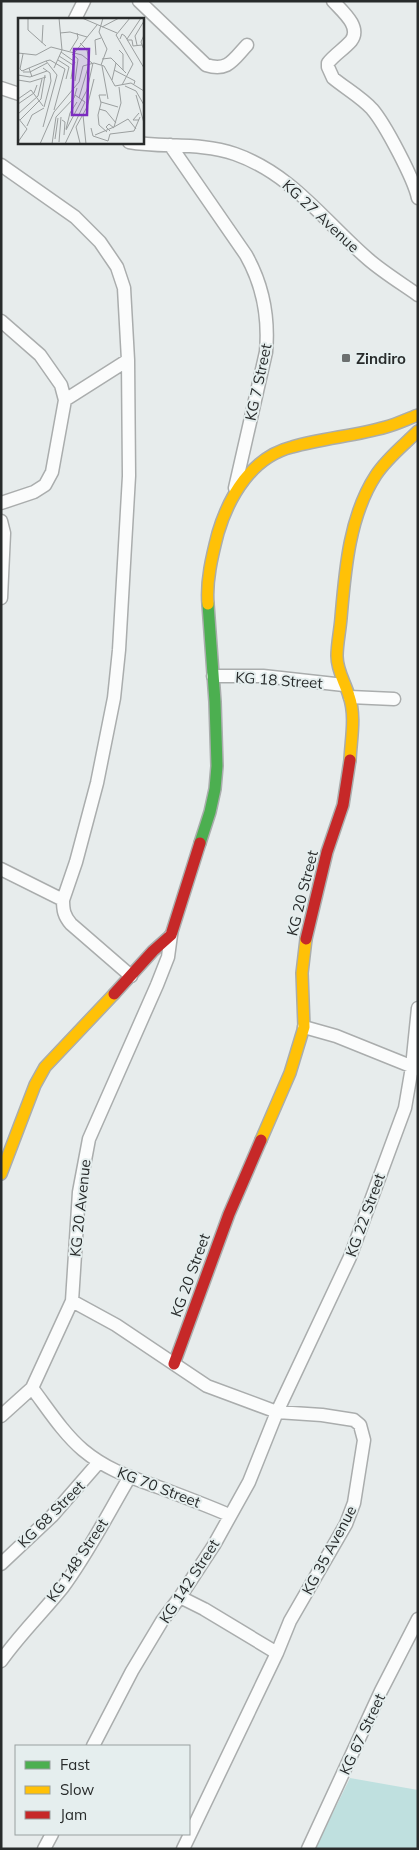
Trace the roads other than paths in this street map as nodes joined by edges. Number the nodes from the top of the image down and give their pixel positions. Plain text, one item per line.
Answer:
1 (84, 1) edge
2 (139, 1) edge
3 (333, 1) edge
4 (76, 18) edge
5 (247, 45) dead end
6 (1, 88) edge
7 (18, 94) edge
8 (139, 144) edge
9 (170, 145) junction
10 (1, 164) edge
11 (418, 198) edge
12 (418, 295) edge
13 (1, 321) edge
14 (128, 360) junction
15 (66, 400) junction
16 (418, 415) edge
17 (418, 431) edge
18 (233, 494) junction
19 (1, 503) edge
20 (2, 529) edge
21 (1, 598) edge
22 (213, 676) junction
23 (344, 685) junction
24 (350, 697) junction
25 (394, 699) dead end
26 (1, 869) edge
27 (63, 900) junction
28 (171, 934) junction
29 (131, 976) junction
30 (418, 1008) edge
31 (304, 1027) junction
32 (415, 1068) edge
33 (1, 1174) edge
34 (72, 1301) junction
35 (174, 1364) junction
36 (32, 1388) junction
37 (277, 1412) junction
38 (1, 1416) edge
39 (99, 1462) junction
40 (129, 1478) junction
41 (229, 1515) junction
42 (1, 1564) edge
43 (180, 1597) junction
44 (418, 1620) edge
45 (277, 1653) junction
46 (1, 1661) edge
47 (94, 1745) edge
48 (190, 1834) edge
49 (51, 1835) edge
50 (190, 1835) edge
51 (44, 1849) edge
52 (183, 1849) edge
53 (308, 1849) edge

1 - 4 street
2 - 5 street
3 - 11 street
6 - 7 street
8 - 9 street, KG 27 Avenue
9 - 12 street, KG 27 Avenue
9 - 18 street, KG 7 Street
10 - 14 street
13 - 15 street
14 - 15 street
14 - 27 street
15 - 19 street
16 - 18 street
17 - 23 street, KG 20 Street
18 - 22 street
20 - 21 street
22 - 23 street, KG 18 Street
22 - 28 street
23 - 24 street, KG 20 Street
24 - 25 street
24 - 31 street, KG 20 Street
26 - 27 street
27 - 29 street
28 - 29 street
28 - 34 street, KG 20 Avenue
29 - 33 street
30 - 32 street, KG 22 Street
31 - 32 street
31 - 35 street, KG 20 Street
32 - 37 street, KG 22 Street
34 - 35 street, KG 35 Avenue
34 - 36 street, KG 20 Avenue
35 - 37 street, KG 35 Avenue
36 - 38 street, KG 20 Avenue
36 - 39 street, KG 70 Street
37 - 41 street, KG 142 Street
37 - 45 street, KG 35 Avenue
39 - 40 street, KG 70 Street
39 - 42 street, KG 68 Street
40 - 41 street, KG 70 Street
40 - 46 street, KG 148 Street
41 - 43 street, KG 142 Street
43 - 45 street
43 - 47 street, KG 142 Street
44 - 53 street, KG 67 Street
45 - 48 street, KG 35 Avenue
49 - 51 street
50 - 52 street, KG 35 Avenue

